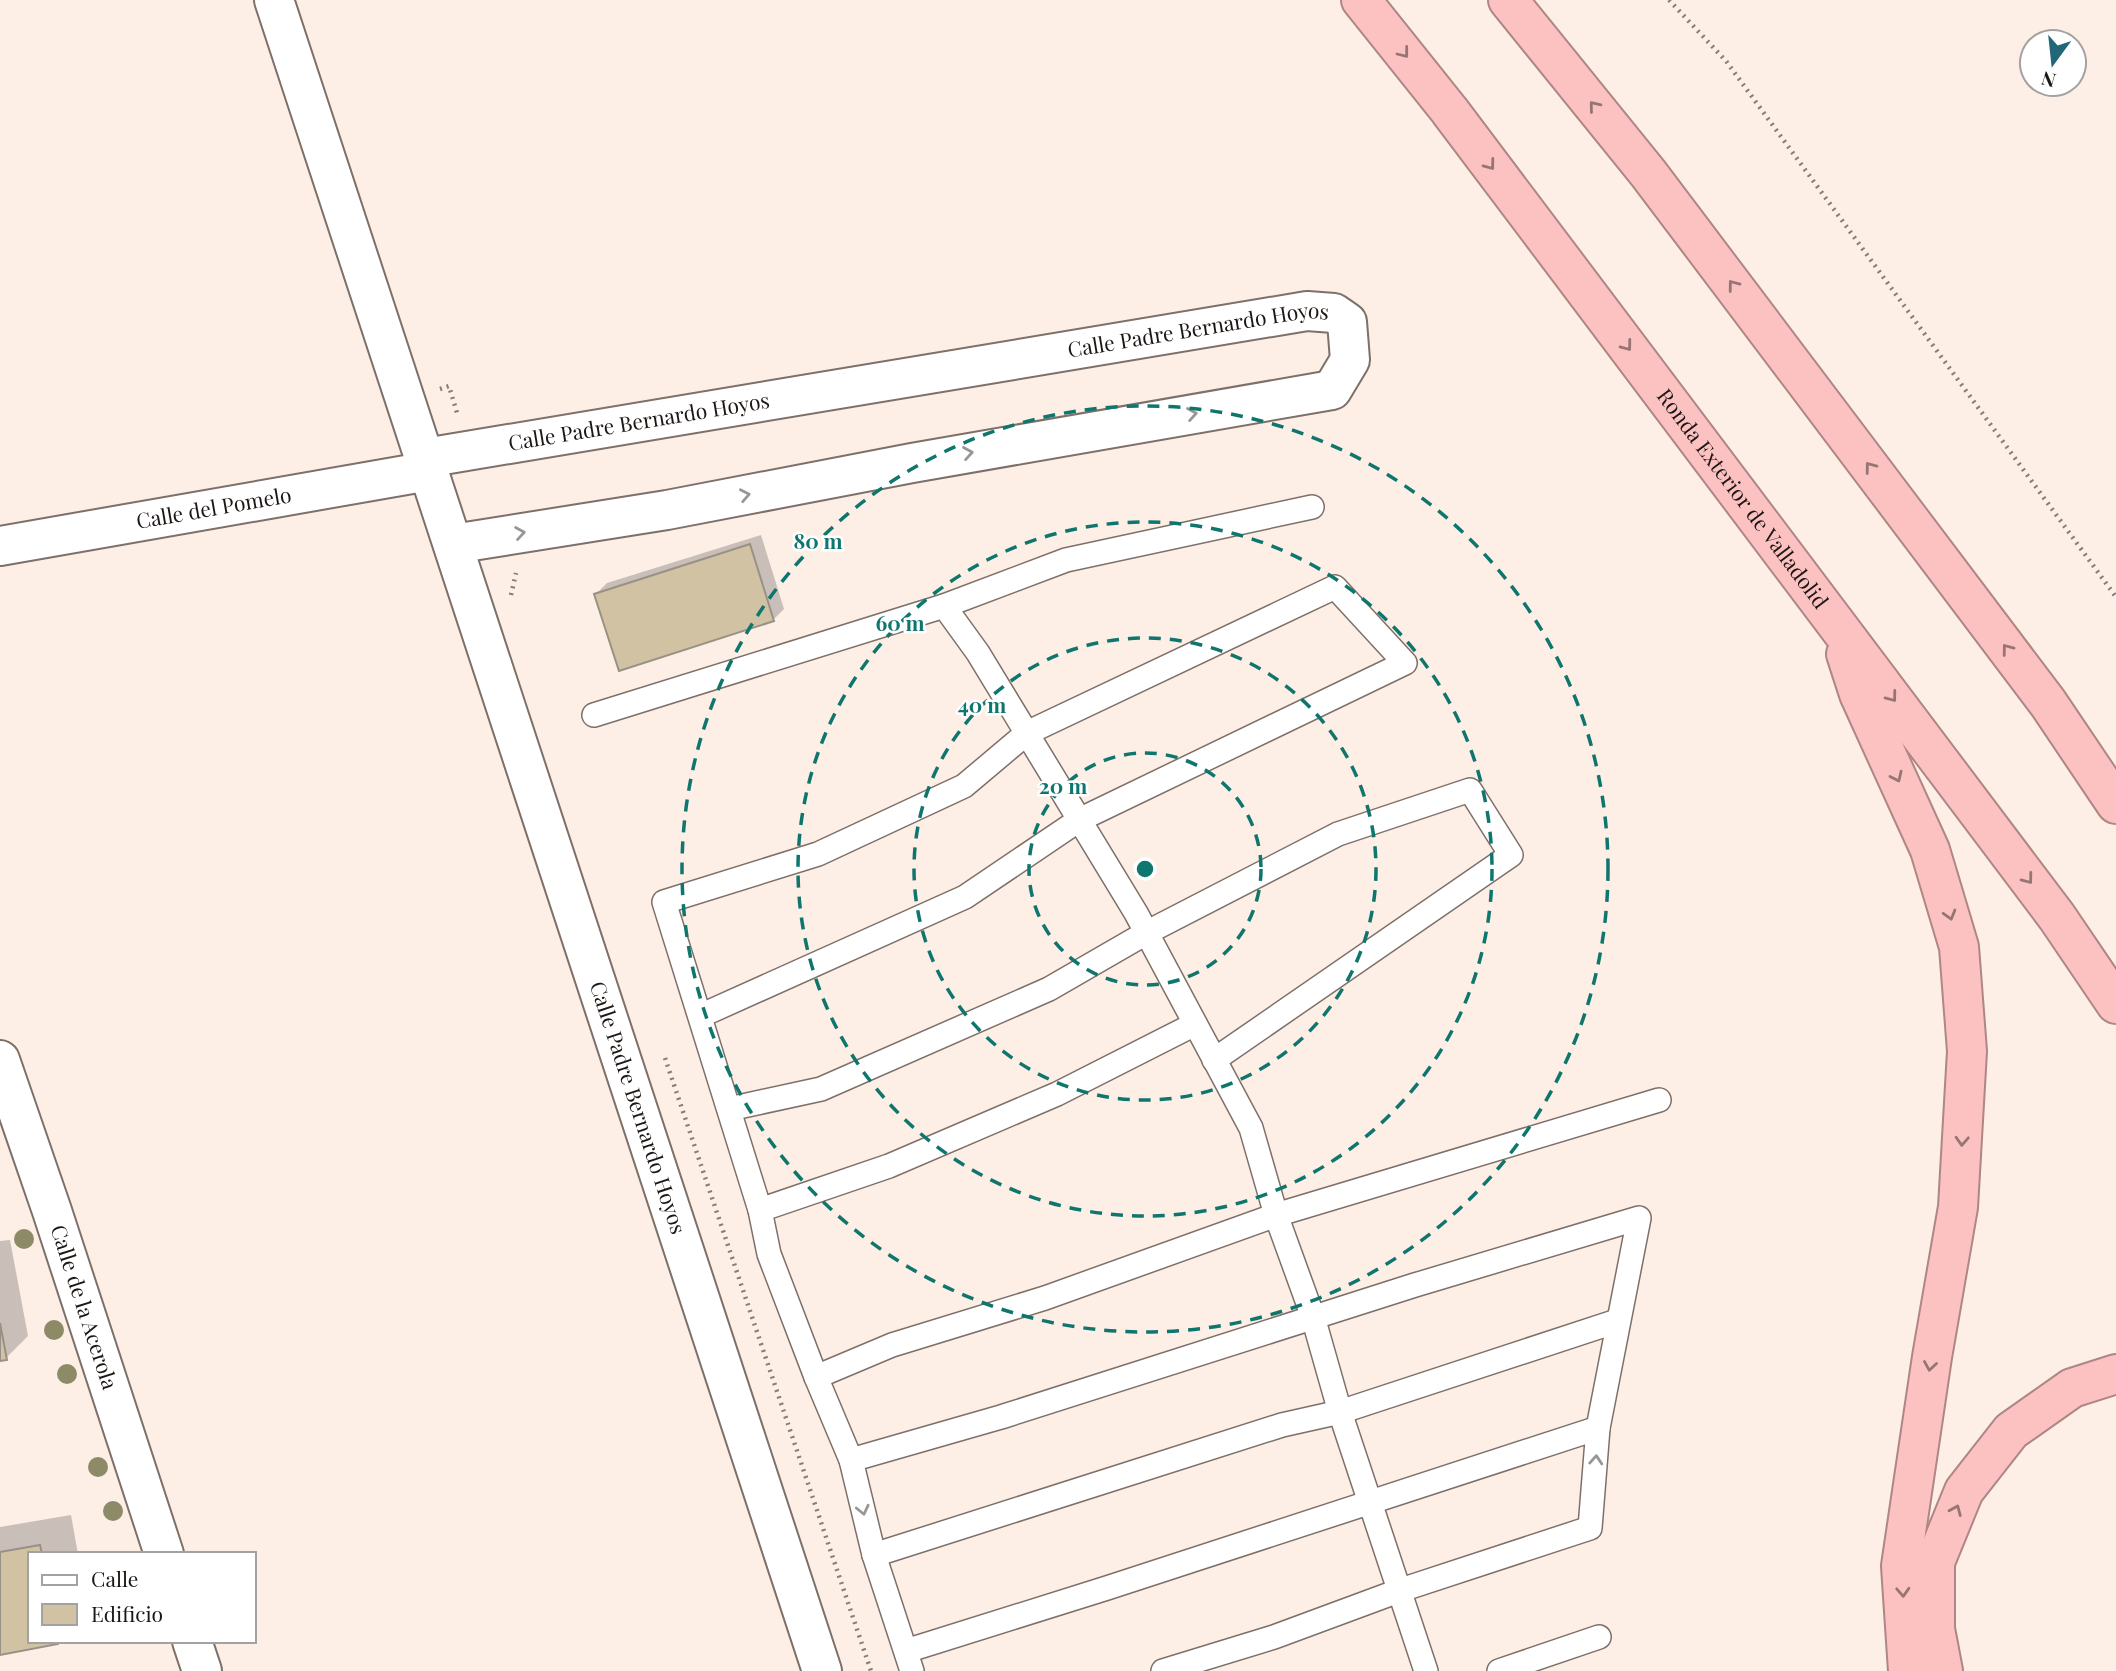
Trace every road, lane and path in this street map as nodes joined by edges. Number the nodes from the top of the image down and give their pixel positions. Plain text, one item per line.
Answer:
1 (274, 0) edge
2 (1361, 0) edge
3 (1508, 0) edge
4 (1669, 0) edge
5 (427, 465) junction
6 (1312, 507) dead end
7 (453, 544) junction
8 (0, 546) edge
9 (2116, 597) edge
10 (944, 606) junction
11 (1836, 623) junction
12 (2048, 703) junction
13 (594, 715) dead end
14 (1027, 733) junction
15 (2116, 767) edge
16 (2116, 804) edge
17 (1079, 820) junction
18 (1146, 933) junction
19 (2116, 1004) edge
20 (699, 1016) junction
21 (1195, 1024) junction
22 (664, 1052) dead end
23 (0, 1060) edge
24 (1214, 1060) junction
25 (1659, 1100) dead end
26 (729, 1109) junction
27 (17, 1161) edge
28 (760, 1210) junction
29 (1276, 1215) junction
30 (1313, 1317) junction
31 (1617, 1321) junction
32 (2116, 1374) edge
33 (816, 1377) junction
34 (1340, 1412) junction
35 (1598, 1428) junction
36 (851, 1460) junction
37 (1371, 1502) junction
38 (163, 1552) edge
39 (874, 1555) junction
40 (1401, 1590) junction
41 (1599, 1637) dead end
42 (193, 1643) edge
43 (909, 1661) edge
44 (202, 1671) edge
45 (822, 1671) edge
46 (871, 1671) edge
47 (1163, 1671) edge
48 (1426, 1671) edge
49 (1499, 1671) edge
50 (1908, 1671) edge
51 (1943, 1671) edge

1 - 5 street, Calle Padre Bernardo Hoyos
2 -> 11 highway, Ronda Exterior de Valladolid
12 -> 3 highway
4 - 9 path
5 - 7 street, Calle Padre Bernardo Hoyos
7 -> 5 street, Calle Padre Bernardo Hoyos
5 - 8 street, Calle del Pomelo
6 - 10 lane
7 - 45 street, Calle Padre Bernardo Hoyos
10 - 13 lane
10 - 14 lane
11 -> 19 highway, Ronda Exterior de Valladolid
11 -> 50 highway
12 - 15 highway
12 - 16 highway
14 - 17 lane
14 - 17 lane
14 - 20 lane
17 - 18 lane
17 - 20 lane
18 - 21 lane
18 - 24 lane
18 - 26 lane
20 - 26 lane
21 - 24 lane
21 - 28 lane
22 - 46 path
23 - 27 street, Calle de la Acerola
24 - 29 lane
25 - 29 lane
26 - 28 lane
27 - 38 street, Calle de la Acerola
28 - 33 lane
29 - 30 lane
29 - 33 lane
30 - 31 lane
30 - 34 lane
30 - 36 lane
31 - 34 lane
31 - 35 lane
51 -> 32 highway
33 - 36 lane
34 - 37 lane
34 - 39 lane
35 - 37 lane
40 -> 35 lane
36 -> 39 lane
37 - 40 lane
37 - 43 lane
39 - 43 lane
40 - 47 lane
40 - 48 lane
41 - 49 lane
42 - 44 street

